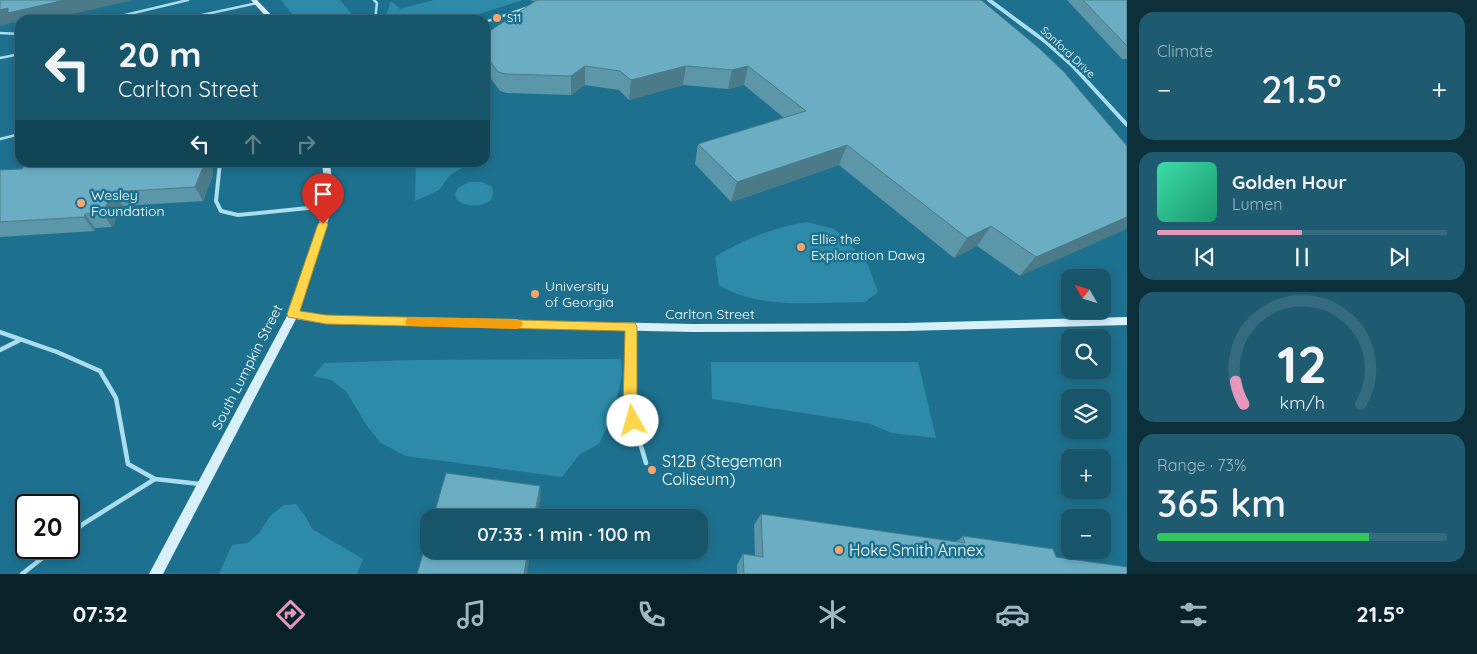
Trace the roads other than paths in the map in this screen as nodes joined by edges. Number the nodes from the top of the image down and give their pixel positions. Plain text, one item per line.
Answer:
1 (188, 0) edge
2 (374, 0) edge
3 (989, 0) edge
4 (256, 1) edge
5 (534, 5) edge
6 (125, 15) edge
7 (199, 15) edge
8 (269, 15) edge
9 (376, 15) edge
10 (490, 20) edge
11 (0, 34) edge
12 (15, 34) edge
13 (15, 55) edge
14 (0, 58) edge
15 (1127, 125) edge
16 (15, 135) edge
17 (0, 139) edge
18 (219, 167) edge
19 (326, 167) edge
20 (328, 206) junction
21 (293, 314) junction
22 (1127, 321) edge
23 (631, 327) junction
24 (0, 332) edge
25 (21, 340) junction
26 (0, 350) edge
27 (646, 463) dead end
28 (155, 479) junction
29 (203, 484) junction
30 (80, 527) edge
31 (41, 559) edge
32 (22, 574) edge
33 (156, 574) edge

1 - 6 lane
2 - 9 lane
3 - 15 street, Sanford Drive
4 - 7 lane
4 - 8 street
5 - 10 lane
11 - 12 lane
13 - 14 lane
16 - 17 lane
18 - 20 lane
19 - 20 street, South Lumpkin Street
20 - 21 street, South Lumpkin Street
21 - 23 street, Carlton Street
21 - 29 street, South Lumpkin Street
22 - 23 street, Carlton Street
23 - 27 lane
24 - 25 lane
25 - 26 lane
25 - 28 lane
28 - 29 lane
28 - 30 lane
29 - 33 street, South Lumpkin Street
31 - 32 lane

